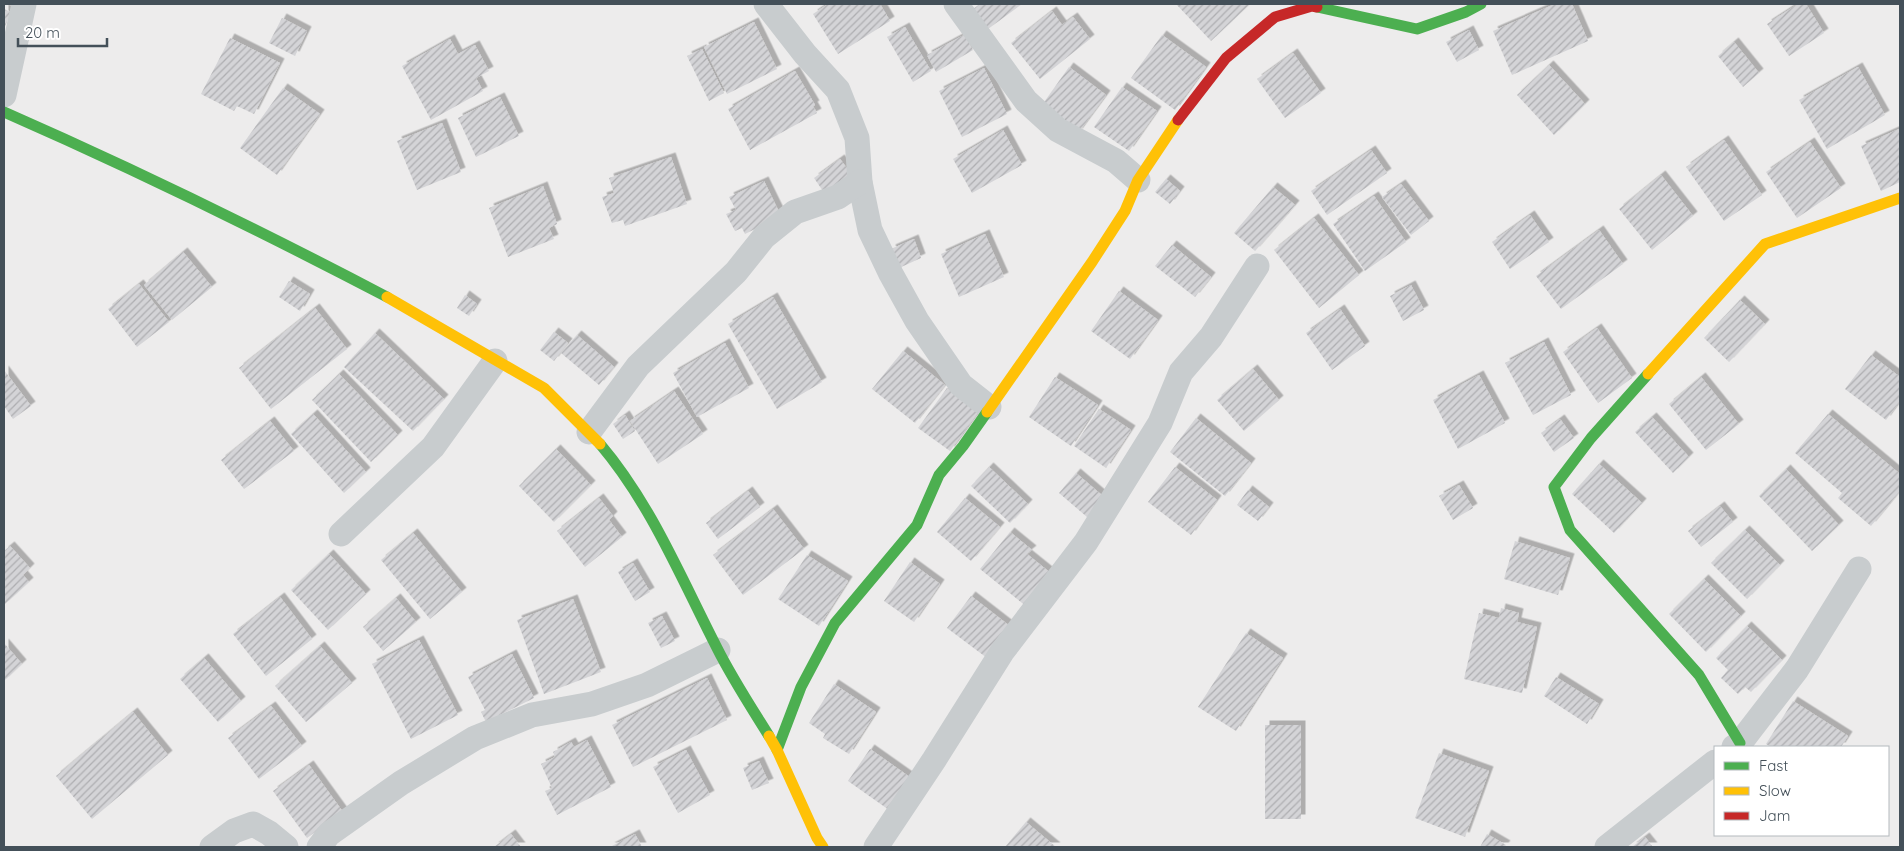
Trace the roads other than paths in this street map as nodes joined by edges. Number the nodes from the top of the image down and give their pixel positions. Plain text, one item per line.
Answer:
1 (24, 4) edge
2 (766, 4) edge
3 (956, 4) edge
4 (1482, 4) edge
5 (1312, 5) edge
6 (4, 96) edge
7 (4, 112) edge
8 (1138, 180) junction
9 (860, 182) junction
10 (1900, 198) edge
11 (1257, 266) dead end
12 (496, 361) junction
13 (988, 407) junction
14 (589, 432) junction
15 (341, 534) dead end
16 (1860, 569) dead end
17 (718, 650) junction
18 (1737, 745) edge
19 (777, 750) junction
20 (1714, 763) edge
21 (212, 847) edge
22 (286, 847) edge
23 (320, 847) edge
24 (823, 847) edge
25 (876, 847) edge
26 (1606, 847) edge

1 - 6 street
2 - 9 street
3 - 8 street
4 - 5 street
5 - 8 street
7 - 12 street
8 - 13 street
9 - 13 street
9 - 14 street
10 - 18 street
11 - 25 street
12 - 14 street
12 - 15 street
13 - 19 street
14 - 17 street
16 - 18 street
17 - 19 street
17 - 23 street
19 - 24 street
20 - 26 street
21 - 22 street

